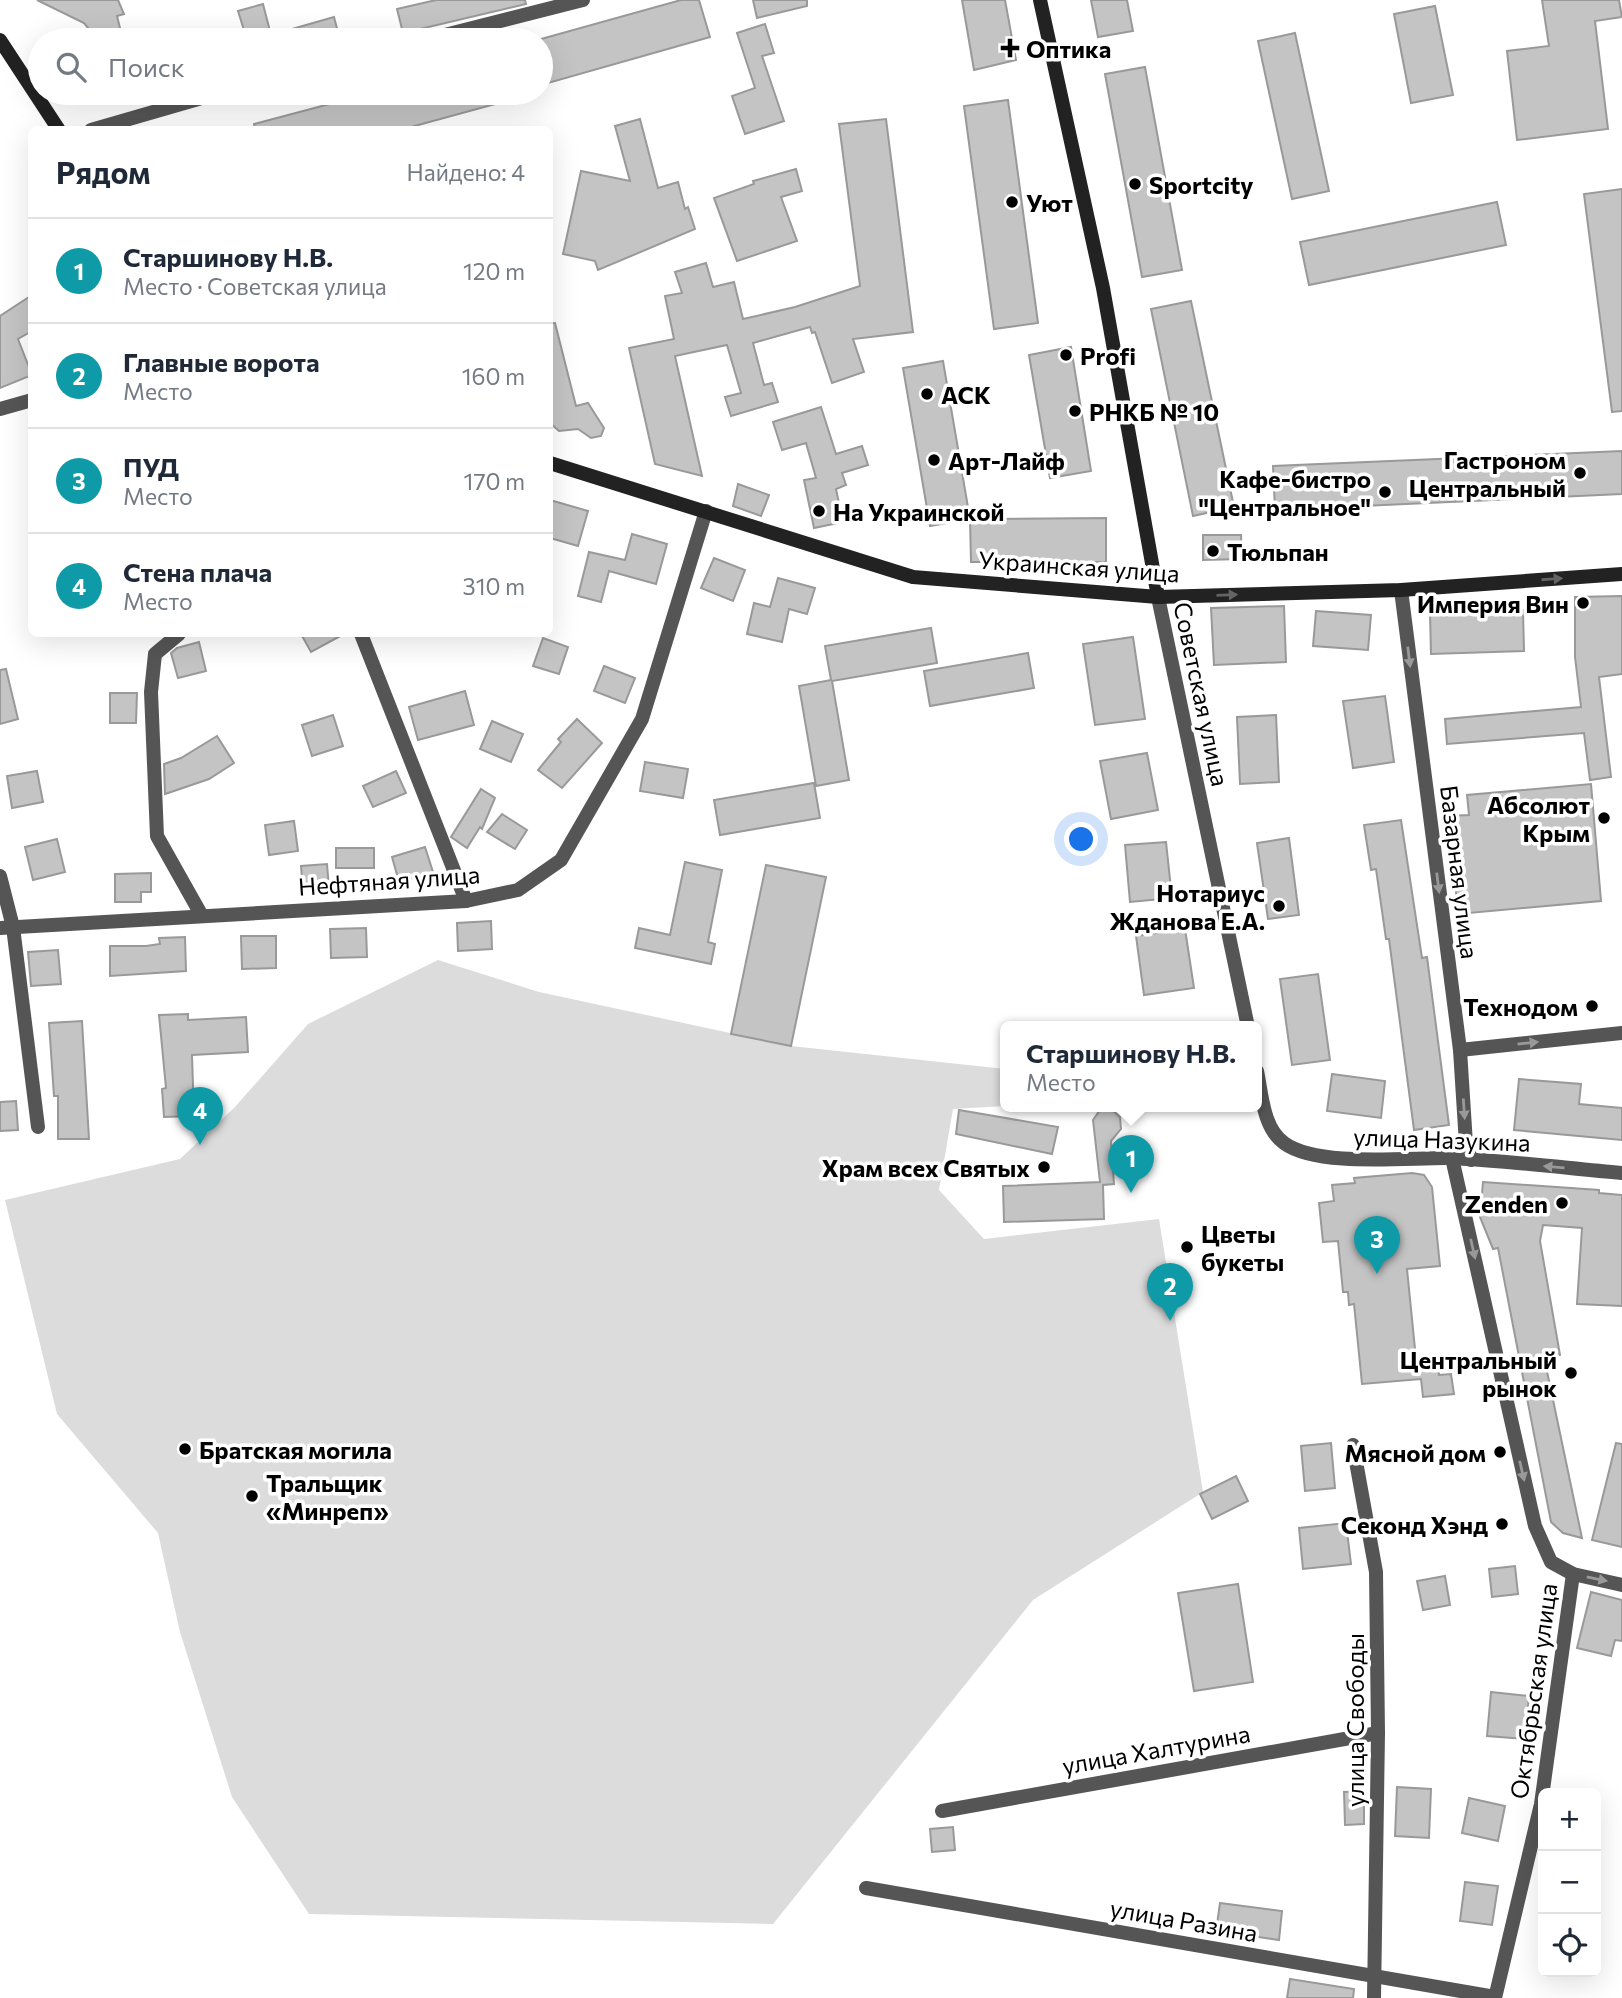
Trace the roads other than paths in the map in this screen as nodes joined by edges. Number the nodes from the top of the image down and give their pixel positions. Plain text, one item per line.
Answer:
1 (583, 0) edge
2 (1040, 0) edge
3 (472, 28) edge
4 (0, 40) edge
5 (28, 83) edge
6 (43, 105) edge
7 (177, 105) edge
8 (56, 126) edge
9 (105, 126) edge
10 (28, 401) edge
11 (0, 409) edge
12 (553, 464) edge
13 (706, 511) junction
14 (1622, 574) edge
15 (1401, 590) junction
16 (1158, 597) junction
17 (175, 637) edge
18 (362, 637) edge
19 (0, 876) edge
20 (466, 901) junction
21 (202, 916) junction
22 (7, 928) edge
23 (1247, 1021) edge
24 (1622, 1033) edge
25 (1460, 1050) junction
26 (1262, 1093) edge
27 (38, 1127) dead end
28 (1452, 1158) junction
29 (1471, 1160) junction
30 (1622, 1173) edge
31 (1353, 1444) dead end
32 (1573, 1574) junction
33 (1622, 1585) edge
34 (1378, 1733) junction
35 (942, 1811) dead end
36 (866, 1888) dead end
37 (1376, 1976) junction
38 (1374, 1998) edge
39 (1495, 1998) edge

1 - 3 street
2 - 16 main road, Советская улица
4 - 5 main road
6 - 8 main road
7 - 9 street
10 - 11 street
12 - 13 main road, Украинская улица
13 - 16 main road, Украинская улица
13 - 20 street, Нефтяная улица
15 -> 14 main road, Украинская улица
16 -> 15 main road, Украинская улица
15 -> 25 street, Базарная улица
16 - 23 street, Советская улица
17 - 21 street
18 - 20 street
19 - 22 street
20 - 21 street, Нефтяная улица
21 - 22 street, Нефтяная улица
22 - 27 street
25 -> 24 street
25 -> 29 street, Базарная улица
26 - 28 street, улица Назукина
28 - 29 street, улица Назукина
28 -> 32 street, Октябрьская улица
30 -> 29 street, улица Назукина
31 - 34 street, улица Свободы
32 -> 33 street
32 - 39 street, Октябрьская улица
34 - 35 street, улица Халтурина
34 - 37 street, улица Свободы
36 - 37 street, улица Разина
37 - 38 street, улица Свободы
37 - 39 street, улица Разина

